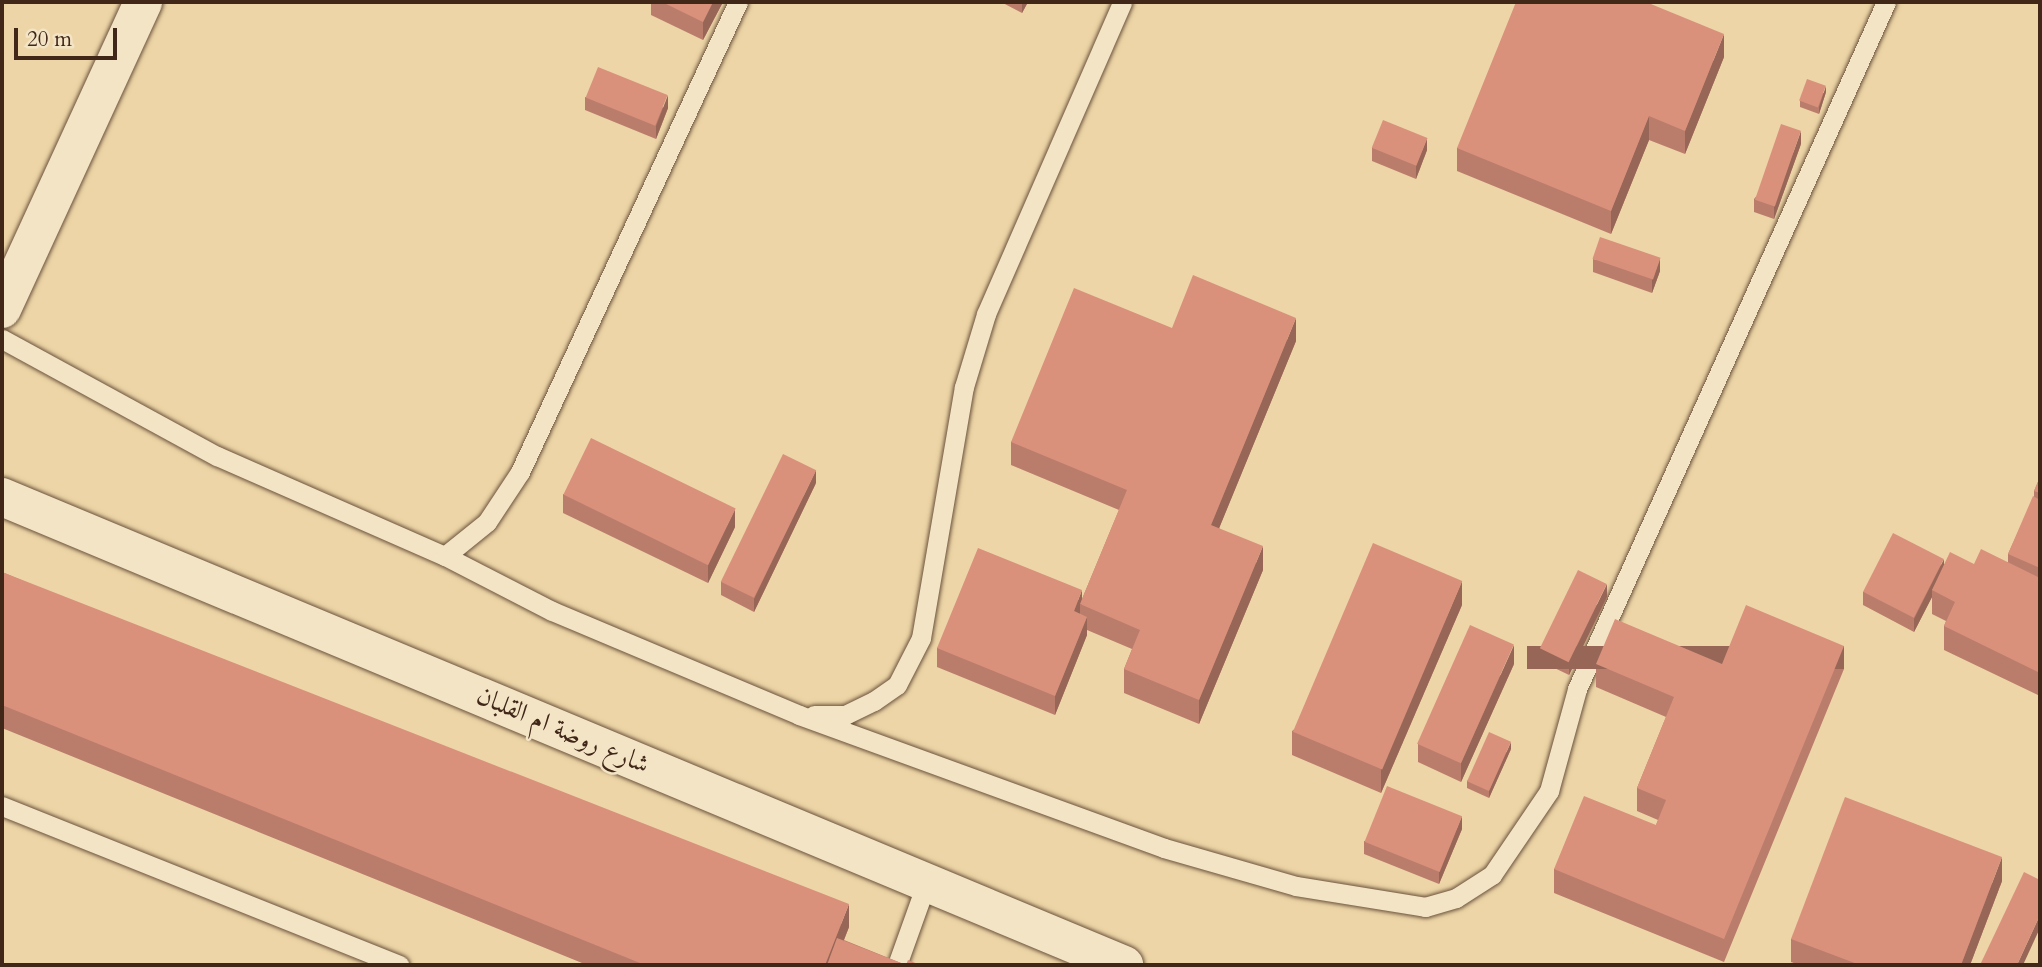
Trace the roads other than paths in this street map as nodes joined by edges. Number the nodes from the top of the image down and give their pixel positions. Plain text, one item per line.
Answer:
1 (143, 2) edge
2 (738, 2) edge
3 (1122, 2) edge
4 (1886, 2) edge
5 (2, 309) edge
6 (2, 339) edge
7 (2, 497) edge
8 (445, 556) junction
9 (799, 715) junction
10 (2, 806) edge
11 (927, 881) junction
12 (399, 965) edge
13 (897, 965) edge
14 (1124, 965) edge

1 - 5 street
2 - 8 lane
3 - 9 lane
4 - 9 lane
6 - 8 lane
7 - 11 street, شارع روضة ام القلبان
8 - 9 lane
10 - 12 lane
11 - 13 lane
11 - 14 street, شارع روضة ام القلبان

